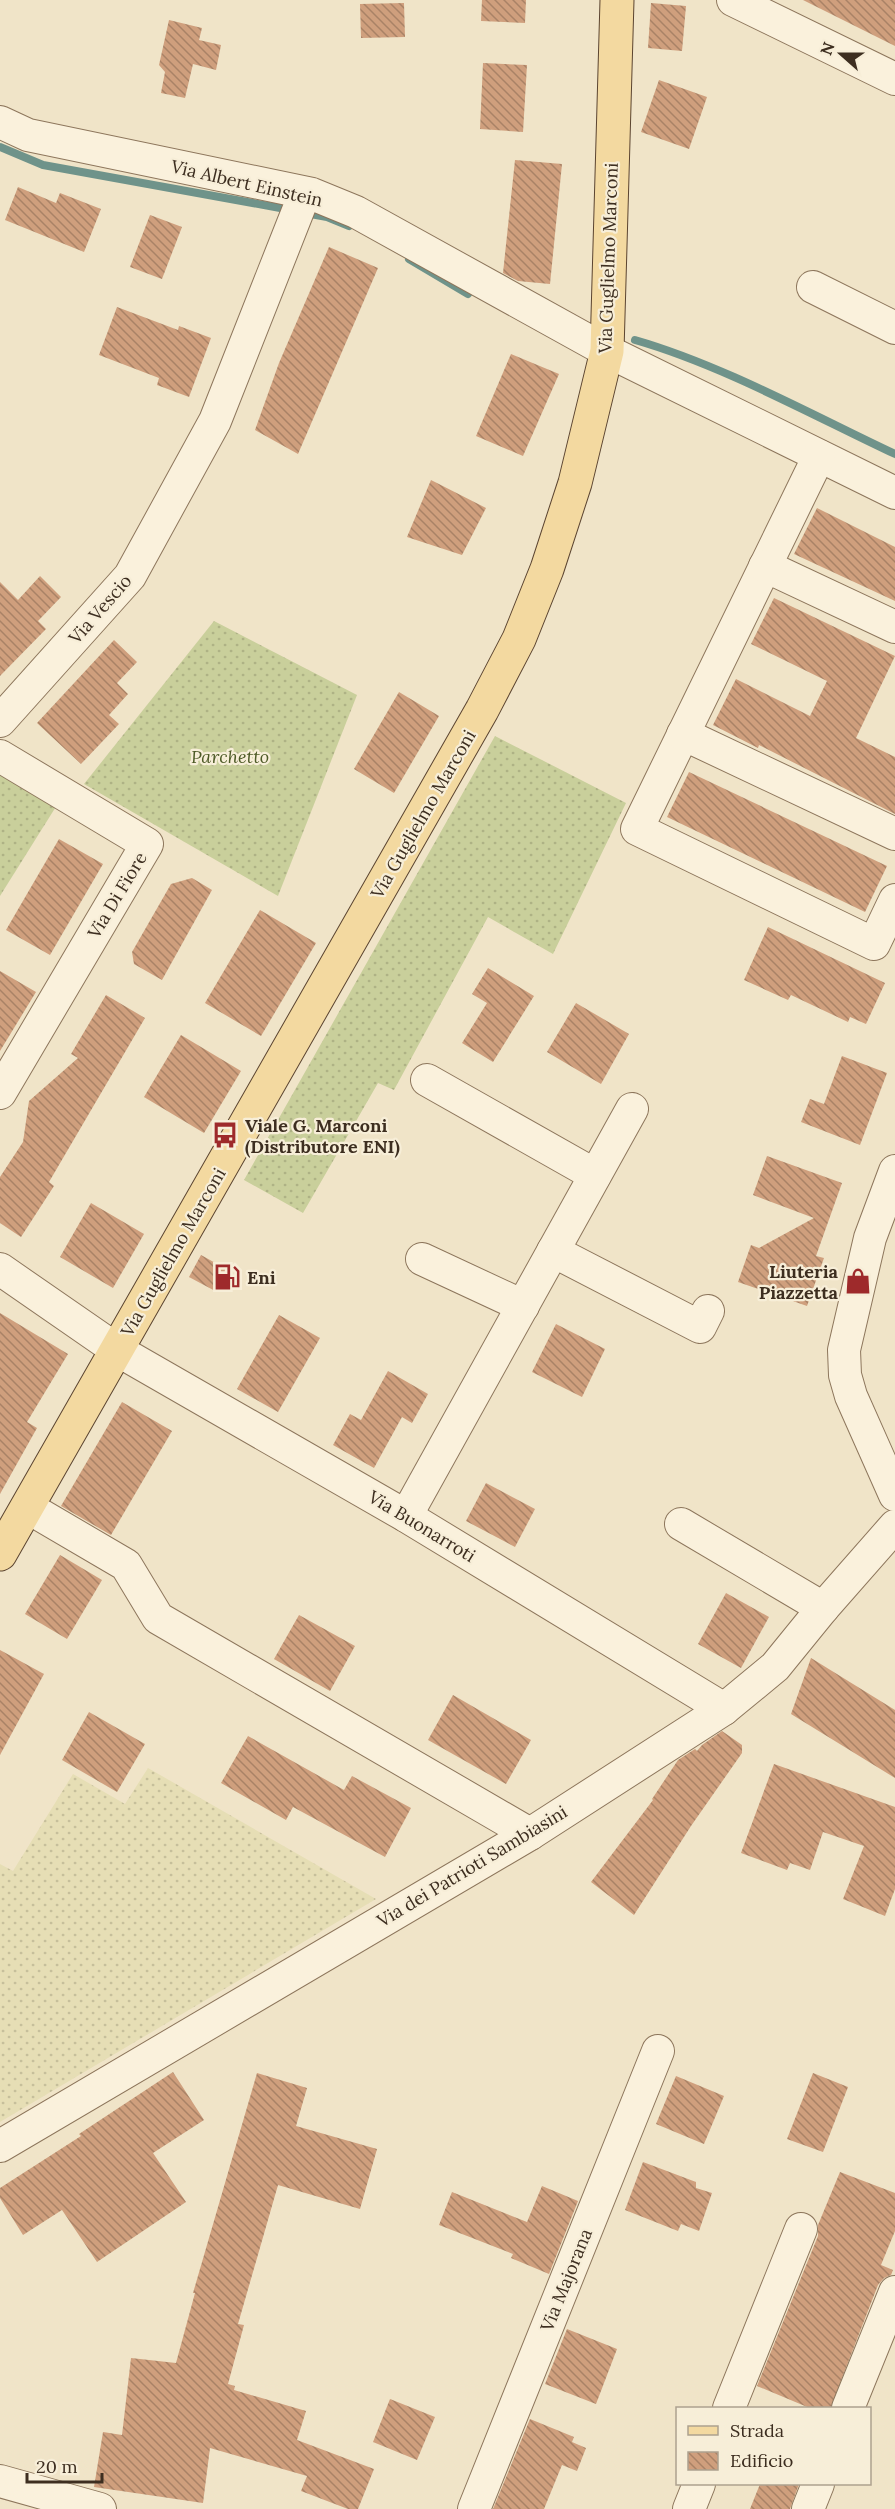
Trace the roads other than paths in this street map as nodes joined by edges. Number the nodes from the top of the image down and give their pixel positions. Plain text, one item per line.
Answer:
1 (617, 0) edge
2 (733, 0) edge
3 (895, 79) edge
4 (0, 122) edge
5 (305, 193) junction
6 (813, 287) dead end
7 (895, 328) edge
8 (607, 351) junction
9 (819, 456) junction
10 (895, 493) edge
11 (765, 566) junction
12 (895, 627) edge
13 (0, 721) edge
14 (682, 735) junction
15 (0, 756) edge
16 (895, 834) edge
17 (895, 900) edge
18 (427, 1080) dead end
19 (0, 1093) edge
20 (632, 1109) dead end
21 (895, 1171) edge
22 (595, 1175) junction
23 (553, 1251) junction
24 (422, 1259) dead end
25 (0, 1269) edge
26 (523, 1306) junction
27 (708, 1311) dead end
28 (117, 1350) junction
29 (895, 1495) edge
30 (406, 1516) junction
31 (681, 1524) dead end
32 (895, 1526) edge
33 (10, 1527) edge
34 (823, 1608) junction
35 (724, 1709) junction
36 (530, 1834) junction
37 (658, 2050) dead end
38 (0, 2146) edge
39 (801, 2229) dead end
40 (895, 2292) edge
41 (730, 2407) edge
42 (849, 2407) edge
43 (0, 2481) edge
44 (699, 2485) edge
45 (818, 2485) edge
46 (100, 2509) edge
47 (474, 2509) edge
48 (689, 2509) edge
49 (808, 2509) edge

1 - 8 main road, Via Guglielmo Marconi
2 - 3 street
4 - 5 street, Via Albert Einstein
5 - 8 street, Via Albert Einstein
5 - 13 street, Via Vescio
6 - 7 street
8 - 9 street, Via Albert Einstein
8 - 28 main road, Via Guglielmo Marconi
9 - 10 street, Via Albert Einstein
9 - 11 street
11 - 12 street
11 - 14 street
14 - 16 street
14 - 17 street
15 - 19 street, Via Di Fiore
18 - 22 street
20 - 22 street
21 - 29 street
22 - 23 street
23 - 26 street
23 - 27 street
24 - 26 street
25 - 28 street, Via Buonarroti
26 - 30 street
28 - 30 street, Via Buonarroti
28 - 33 main road, Via Guglielmo Marconi
30 - 35 street, Via Buonarroti
31 - 34 street
32 - 34 street, Via dei Patrioti Sambiasini
33 - 36 street
34 - 35 street, Via dei Patrioti Sambiasini
35 - 36 street, Via dei Patrioti Sambiasini
36 - 38 street, Via dei Patrioti Sambiasini
37 - 47 street, Via Majorana
39 - 41 street
40 - 42 street
43 - 46 street
44 - 48 street
45 - 49 street

